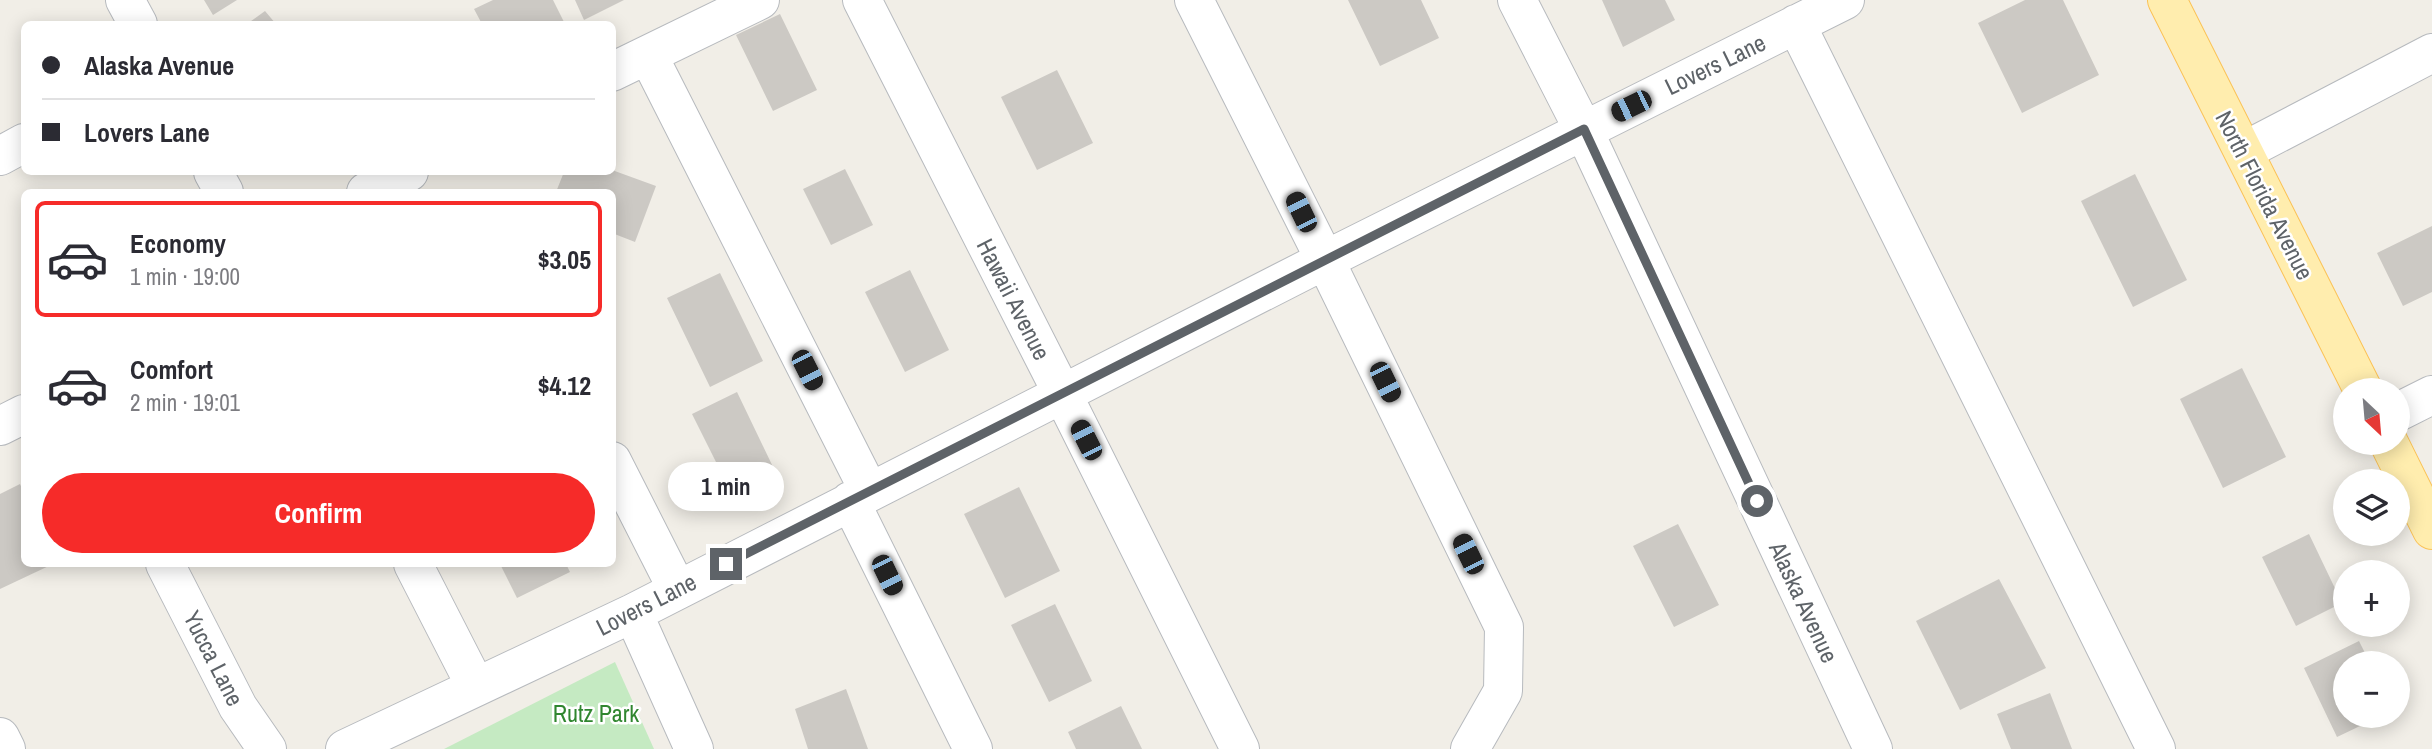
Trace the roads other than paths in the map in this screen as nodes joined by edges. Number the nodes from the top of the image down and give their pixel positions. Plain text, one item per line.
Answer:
1 (125, 0) edge
2 (760, 0) edge
3 (862, 0) edge
4 (1194, 0) edge
5 (1517, 0) edge
6 (2167, 0) edge
7 (1838, 2) edge
8 (136, 21) edge
9 (1796, 24) junction
10 (2432, 54) edge
11 (648, 55) junction
12 (616, 70) edge
13 (1584, 129) junction
14 (21, 146) edge
15 (2244, 151) junction
16 (0, 156) edge
17 (403, 175) edge
18 (372, 189) edge
19 (1325, 260) junction
20 (2357, 378) edge
21 (1062, 393) junction
22 (2432, 395) edge
23 (2410, 406) edge
24 (21, 416) edge
25 (0, 426) edge
26 (2395, 455) edge
27 (616, 469) edge
28 (860, 496) junction
29 (2432, 530) edge
30 (167, 567) edge
31 (415, 567) edge
32 (677, 589) junction
33 (633, 613) junction
34 (476, 687) junction
35 (0, 737) edge
36 (6, 749) edge
37 (267, 749) edge
38 (345, 749) edge
39 (694, 749) edge
40 (973, 749) edge
41 (1240, 749) edge
42 (1470, 749) edge
43 (1873, 749) edge
44 (2156, 749) edge

1 - 8 street
2 - 11 street
3 - 21 street, Hawaii Avenue
4 - 19 street
5 - 13 street, Alaska Avenue
6 - 15 main road, North Florida Avenue
7 - 9 street, Lovers Lane
9 - 13 street, Lovers Lane
9 - 44 street
10 - 15 street
11 - 12 street
11 - 28 street
13 - 19 street, Lovers Lane
13 - 43 street, Alaska Avenue
14 - 16 street
15 - 20 main road, North Florida Avenue
17 - 18 street
19 - 21 street, Lovers Lane
19 - 42 street
21 - 28 street, Lovers Lane
21 - 41 street, Hawaii Avenue
22 - 23 street
24 - 25 street
26 - 29 main road
27 - 32 street
28 - 32 street, Lovers Lane
28 - 40 street
30 - 37 street, Yucca Lane
31 - 34 street
32 - 33 street, Lovers Lane
33 - 34 street, Lovers Lane
33 - 39 street
34 - 38 street, Lovers Lane
35 - 36 street

